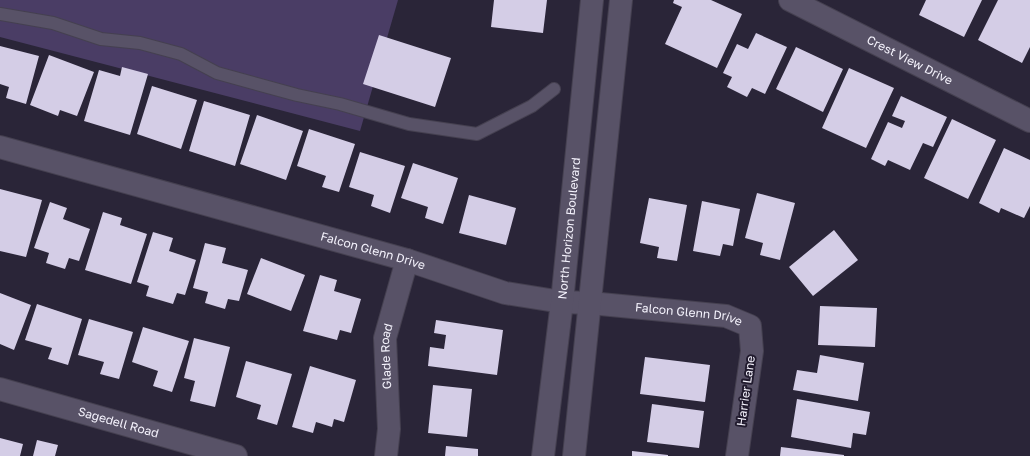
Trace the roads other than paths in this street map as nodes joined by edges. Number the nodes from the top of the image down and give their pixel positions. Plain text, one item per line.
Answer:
1 (592, 0) edge
2 (621, 0) edge
3 (790, 0) edge
4 (0, 14) edge
5 (554, 89) dead end
6 (1030, 121) edge
7 (0, 147) edge
8 (407, 260) junction
9 (562, 302) junction
10 (590, 303) junction
11 (750, 326) joint
12 (0, 390) edge
13 (236, 456) edge
14 (386, 456) edge
15 (544, 456) edge
16 (574, 456) edge
17 (737, 456) edge

1 - 9 street, North Horizon Boulevard
2 - 10 street
3 - 6 street, Crest View Drive
4 - 5 lane
7 - 8 street, Falcon Glenn Drive
8 - 9 street, Falcon Glenn Drive
8 - 14 street, Glade Road
9 - 10 street, Falcon Glenn Drive
9 - 15 street, North Horizon Boulevard
10 - 11 street, Falcon Glenn Drive
10 - 16 street
11 - 17 street, Harrier Lane
12 - 13 street, Sagedell Road

